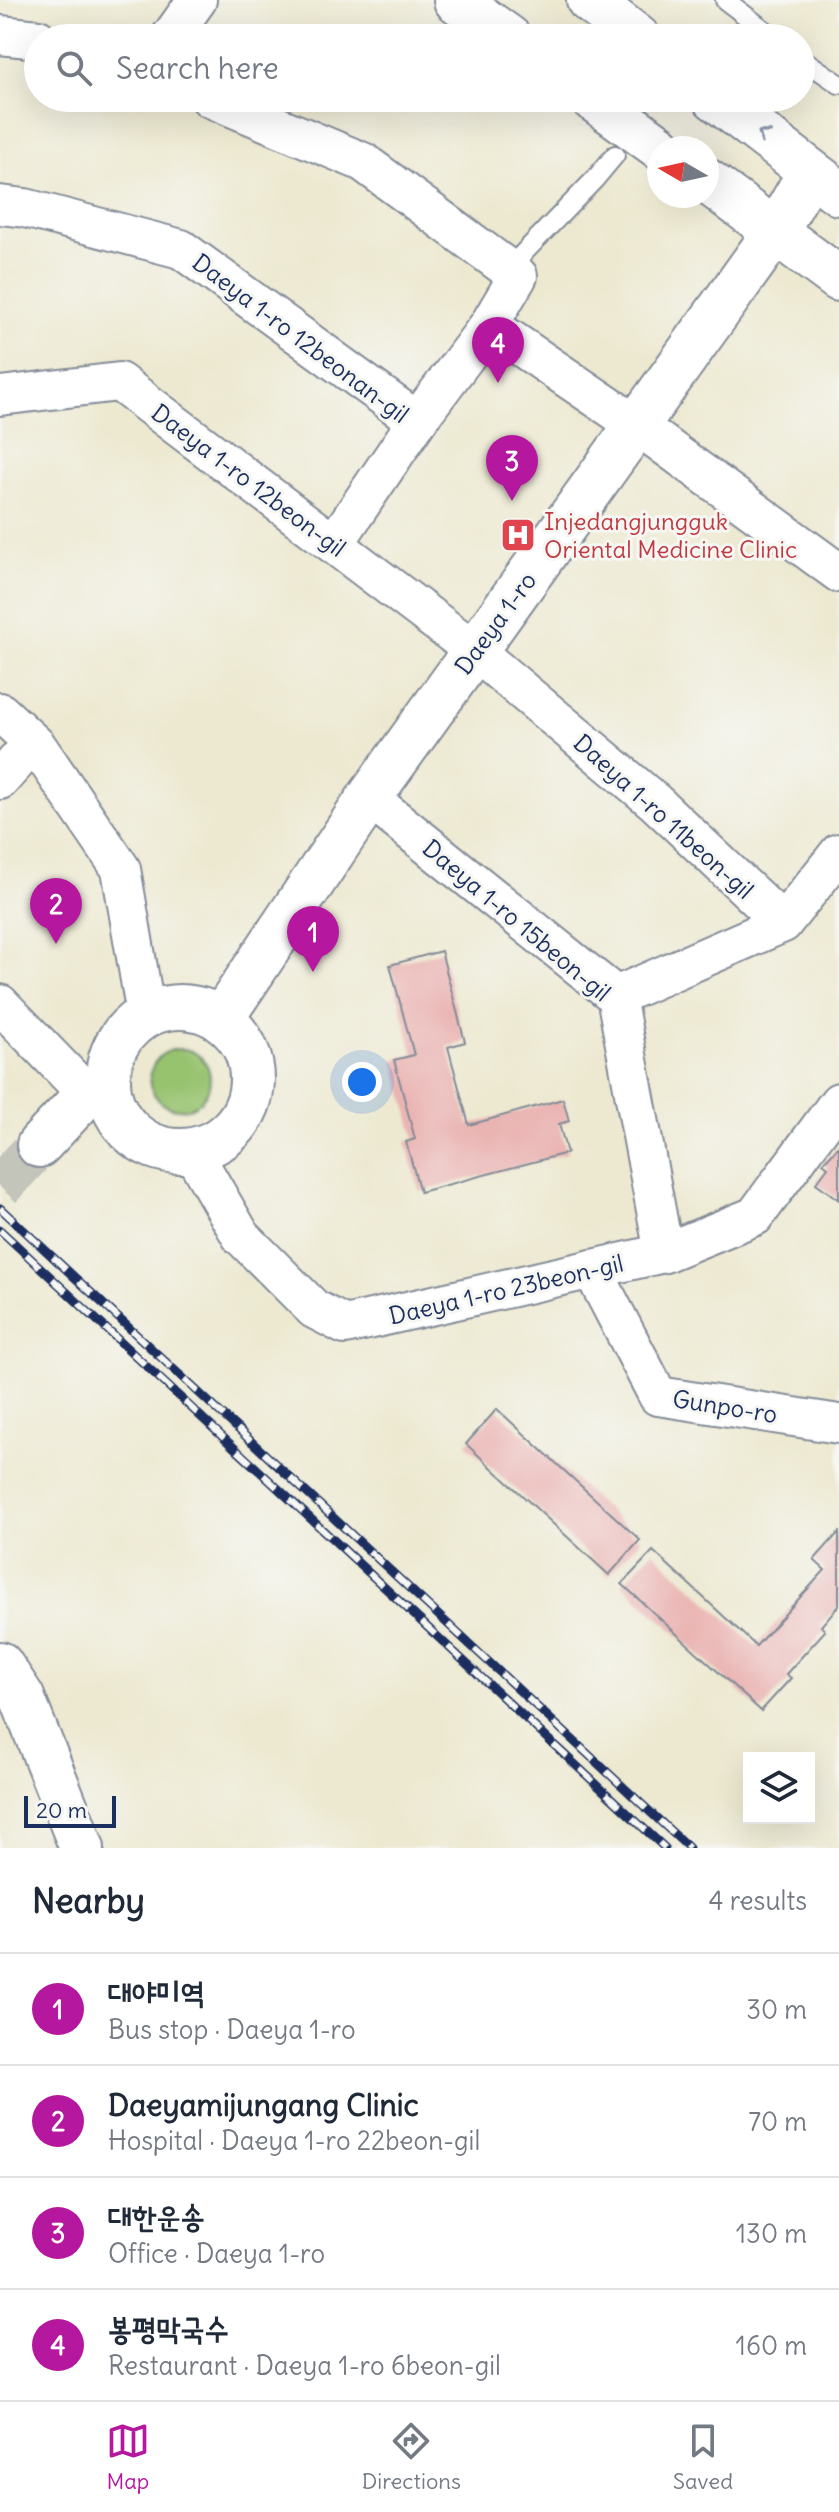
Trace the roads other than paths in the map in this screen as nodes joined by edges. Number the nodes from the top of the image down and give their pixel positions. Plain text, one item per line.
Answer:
1 (197, 0) edge
2 (456, 0) edge
3 (589, 0) edge
4 (725, 0) edge
5 (180, 24) edge
6 (489, 24) edge
7 (620, 24) edge
8 (757, 24) edge
9 (0, 35) edge
10 (24, 38) edge
11 (815, 68) edge
12 (839, 84) edge
13 (243, 112) edge
14 (611, 112) edge
15 (733, 112) edge
16 (647, 138) edge
17 (615, 155) dead end
18 (825, 183) edge
19 (719, 190) edge
20 (0, 205) edge
21 (776, 231) junction
22 (508, 269) junction
23 (839, 279) edge
24 (489, 325) junction
25 (0, 396) edge
26 (417, 421) junction
27 (638, 426) junction
28 (334, 544) junction
29 (839, 573) edge
30 (475, 651) junction
31 (0, 712) edge
32 (33, 743) junction
33 (0, 780) edge
34 (369, 798) junction
35 (839, 853) edge
36 (783, 923) junction
37 (616, 996) junction
38 (0, 1004) edge
39 (146, 1015) junction
40 (221, 1019) junction
41 (98, 1094) junction
42 (839, 1102) edge
43 (39, 1145) tunnel mouth
44 (192, 1151) junction
45 (664, 1253) junction
46 (592, 1269) junction
47 (839, 1424) edge
48 (0, 1664) edge
49 (82, 1848) edge

1 - 5 street
2 - 6 street
3 - 7 street
4 - 8 lane
9 - 10 street
11 - 12 lane
13 - 22 street
14 - 16 street
18 -> 15 street
17 - 22 lane
18 - 21 street, Daeya 1-ro
19 - 21 street
20 - 26 street, Daeya 1-ro 12beonan-gil
21 - 23 street
21 - 27 street, Daeya 1-ro
22 - 24 street
24 - 26 street
24 - 27 street
25 - 28 street, Daeya 1-ro 12beon-gil
26 - 28 street, Daeya 1-ro 12beonan-gil
27 - 29 street
27 - 30 street, Daeya 1-ro
28 - 30 street, Daeya 1-ro 12beon-gil
30 - 34 street, Daeya 1-ro
30 - 36 street, Daeya 1-ro 11beon-gil
31 - 32 street
32 - 33 street
32 - 39 street
34 - 37 street, Daeya 1-ro 15beon-gil
34 - 40 street, Daeya 1-ro
35 - 36 street
36 - 37 street
37 - 45 street, Daeya 1-ro 15beon-gil
38 - 41 street
39 - 40 street
39 - 41 street
40 - 44 street
41 - 43 street
41 - 44 street
42 - 45 street, Daeya 1-ro 23beon-gil
44 - 46 street, Daeya 1-ro 23beon-gil
45 - 46 street, Daeya 1-ro 23beon-gil
46 - 47 street, Gunpo-ro
48 - 49 street

